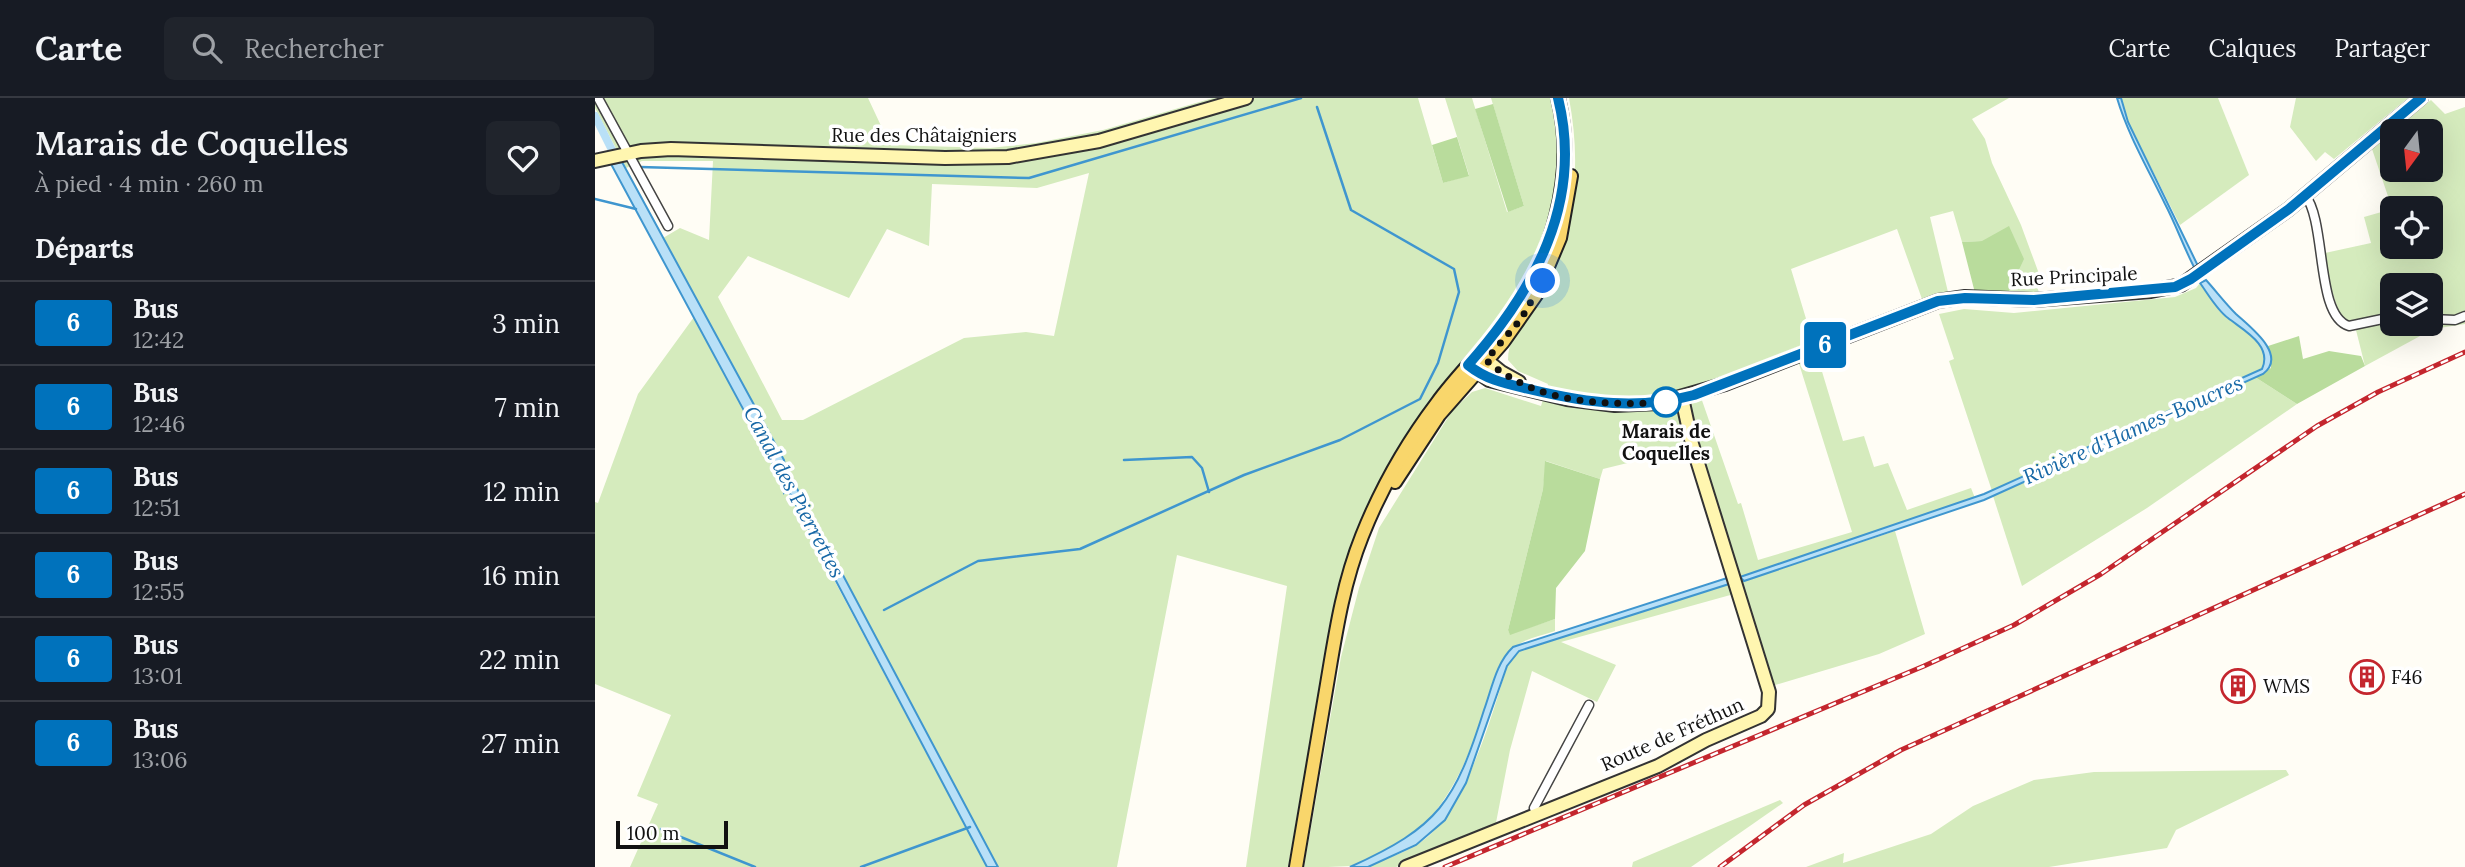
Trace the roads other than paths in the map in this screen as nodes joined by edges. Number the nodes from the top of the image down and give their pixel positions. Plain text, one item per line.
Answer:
1 (598, 98) edge
2 (1246, 98) edge
3 (1558, 98) edge
4 (1566, 98) edge
5 (2421, 98) edge
6 (625, 154) junction
7 (598, 160) edge
8 (2305, 195) junction
9 (668, 226) dead end
10 (2465, 316) edge
11 (2380, 320) edge
12 (2443, 320) edge
13 (1482, 357) junction
14 (1472, 368) junction
15 (1549, 394) junction
16 (1682, 398) junction
17 (1589, 705) dead end
18 (1536, 813) junction
19 (1296, 863) edge
20 (1406, 867) edge

1 - 6 street
2 - 6 street, Rue des Châtaigniers
3 - 13 main road
4 - 13 main road
5 - 8 street, Rue Principale
6 - 7 street, Rue des Châtaigniers
6 - 9 street
8 - 11 street
8 - 16 street, Rue Principale
10 - 12 street
13 - 14 main road
13 - 15 street
14 - 15 street
14 - 19 main road
15 - 16 street, Rue Principale
16 - 18 street, Route de Fréthun
17 - 18 street
18 - 20 street, Route de Fréthun

